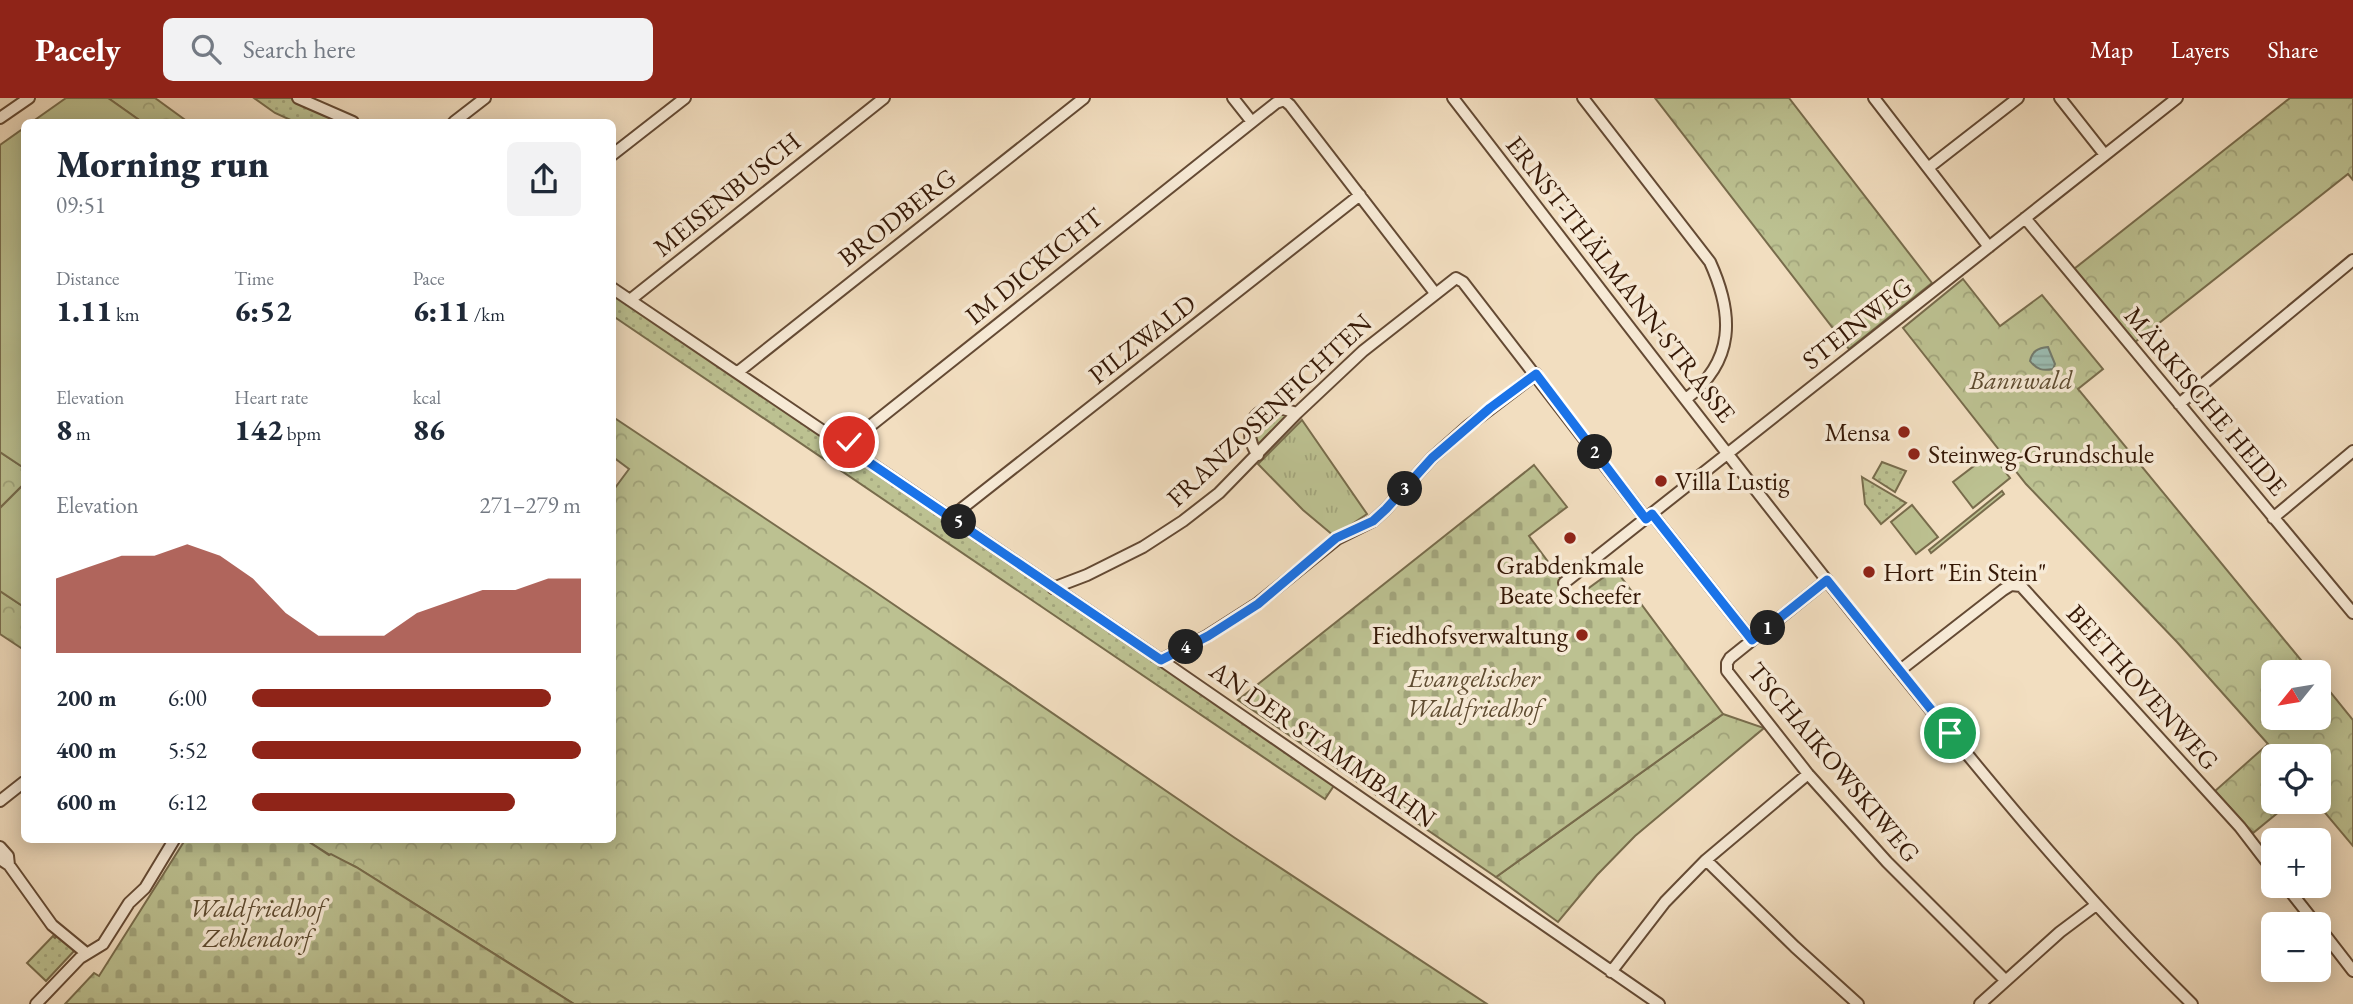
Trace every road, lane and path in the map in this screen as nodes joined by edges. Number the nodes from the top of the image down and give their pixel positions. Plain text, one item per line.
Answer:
1 (29, 98) edge
2 (298, 98) edge
3 (485, 98) edge
4 (685, 98) edge
5 (884, 98) edge
6 (1084, 98) edge
7 (1233, 98) edge
8 (1453, 98) edge
9 (1583, 98) edge
10 (1874, 98) edge
11 (2018, 98) edge
12 (2060, 98) edge
13 (2177, 98) edge
14 (0, 118) edge
15 (346, 119) edge
16 (458, 119) edge
17 (1252, 122) junction
18 (616, 152) edge
19 (2105, 155) junction
20 (1928, 168) junction
21 (1360, 195) junction
22 (2025, 218) junction
23 (1989, 247) junction
24 (2353, 260) edge
25 (616, 291) edge
26 (1436, 293) junction
27 (630, 300) junction
28 (738, 372) junction
29 (1536, 374) junction
30 (1686, 399) junction
31 (2179, 404) junction
32 (1297, 413) junction
33 (845, 446) junction
34 (2353, 451) edge
35 (1728, 454) junction
36 (1258, 455) junction
37 (1649, 516) junction
38 (951, 517) junction
39 (2273, 518) junction
40 (1827, 580) junction
41 (1564, 583) dead end
42 (1053, 588) junction
43 (2353, 613) edge
44 (1752, 640) junction
45 (1161, 660) junction
46 (1899, 671) junction
47 (1808, 774) junction
48 (21, 784) edge
49 (0, 801) edge
50 (172, 843) edge
51 (0, 847) edge
52 (2261, 854) edge
53 (1706, 860) junction
54 (4, 862) edge
55 (2295, 898) edge
56 (2096, 905) junction
57 (2306, 912) edge
58 (2331, 944) edge
59 (86, 953) junction
60 (2353, 971) edge
61 (1611, 972) junction
62 (2005, 980) junction
63 (36, 1004) edge
64 (1659, 1004) edge
65 (1858, 1004) edge
66 (1980, 1004) edge
67 (2192, 1004) edge

1 - 14 street
2 - 15 street
3 - 16 street
4 - 18 street
5 - 27 street, MEISENBUSCH
6 - 28 street, BRODBERG
7 - 17 street
8 - 30 street, ERNST-THÄLMANN-STRASSE
9 - 30 street
10 - 20 street
11 - 20 street
12 - 19 street
13 - 19 street, STEINWEG
17 - 21 street, IM DICKICHT
17 - 33 street, IM DICKICHT
19 - 22 street, STEINWEG
20 - 23 street
21 - 26 street
21 - 38 street, PILZWALD
22 - 23 street, STEINWEG
22 - 31 street, MÄRKISCHE HEIDE
23 - 35 street, STEINWEG
24 - 31 street
25 - 27 street, AN DER STAMMBAHN
26 - 29 street, FRANZOSENFICHTEN
26 - 32 street, FRANZOSENFICHTEN
27 - 28 street, AN DER STAMMBAHN
28 - 33 street, AN DER STAMMBAHN
29 - 37 street
29 - 45 street
30 - 35 street, ERNST-THÄLMANN-STRASSE
31 - 39 street, MÄRKISCHE HEIDE
32 - 36 street, FRANZOSENFICHTEN
32 - 36 street
33 - 38 street, AN DER STAMMBAHN
34 - 39 street
35 - 37 street, STEINWEG
35 - 40 street, ERNST-THÄLMANN-STRASSE
36 - 42 street, FRANZOSENFICHTEN
37 - 41 street, STEINWEG
37 - 44 street
38 - 42 street, AN DER STAMMBAHN
39 - 43 street, MÄRKISCHE HEIDE
40 - 44 street, TSCHAIKOWSKIWEG
40 - 46 street, ERNST-THÄLMANN-STRASSE
42 - 45 street, AN DER STAMMBAHN
44 - 47 street, TSCHAIKOWSKIWEG
45 - 61 street, AN DER STAMMBAHN
46 - 52 street, BEETHOVENWEG
46 - 56 street, ERNST-THÄLMANN-STRASSE
47 - 53 street
47 - 62 street, TSCHAIKOWSKIWEG
48 - 49 street
50 - 59 street
51 - 54 street
53 - 61 street
53 - 65 street
54 - 59 street
55 - 57 street
56 - 62 street
56 - 67 street, ERNST-THÄLMANN-STRASSE
58 - 60 street
59 - 63 street
61 - 64 street, AN DER STAMMBAHN
62 - 66 street

